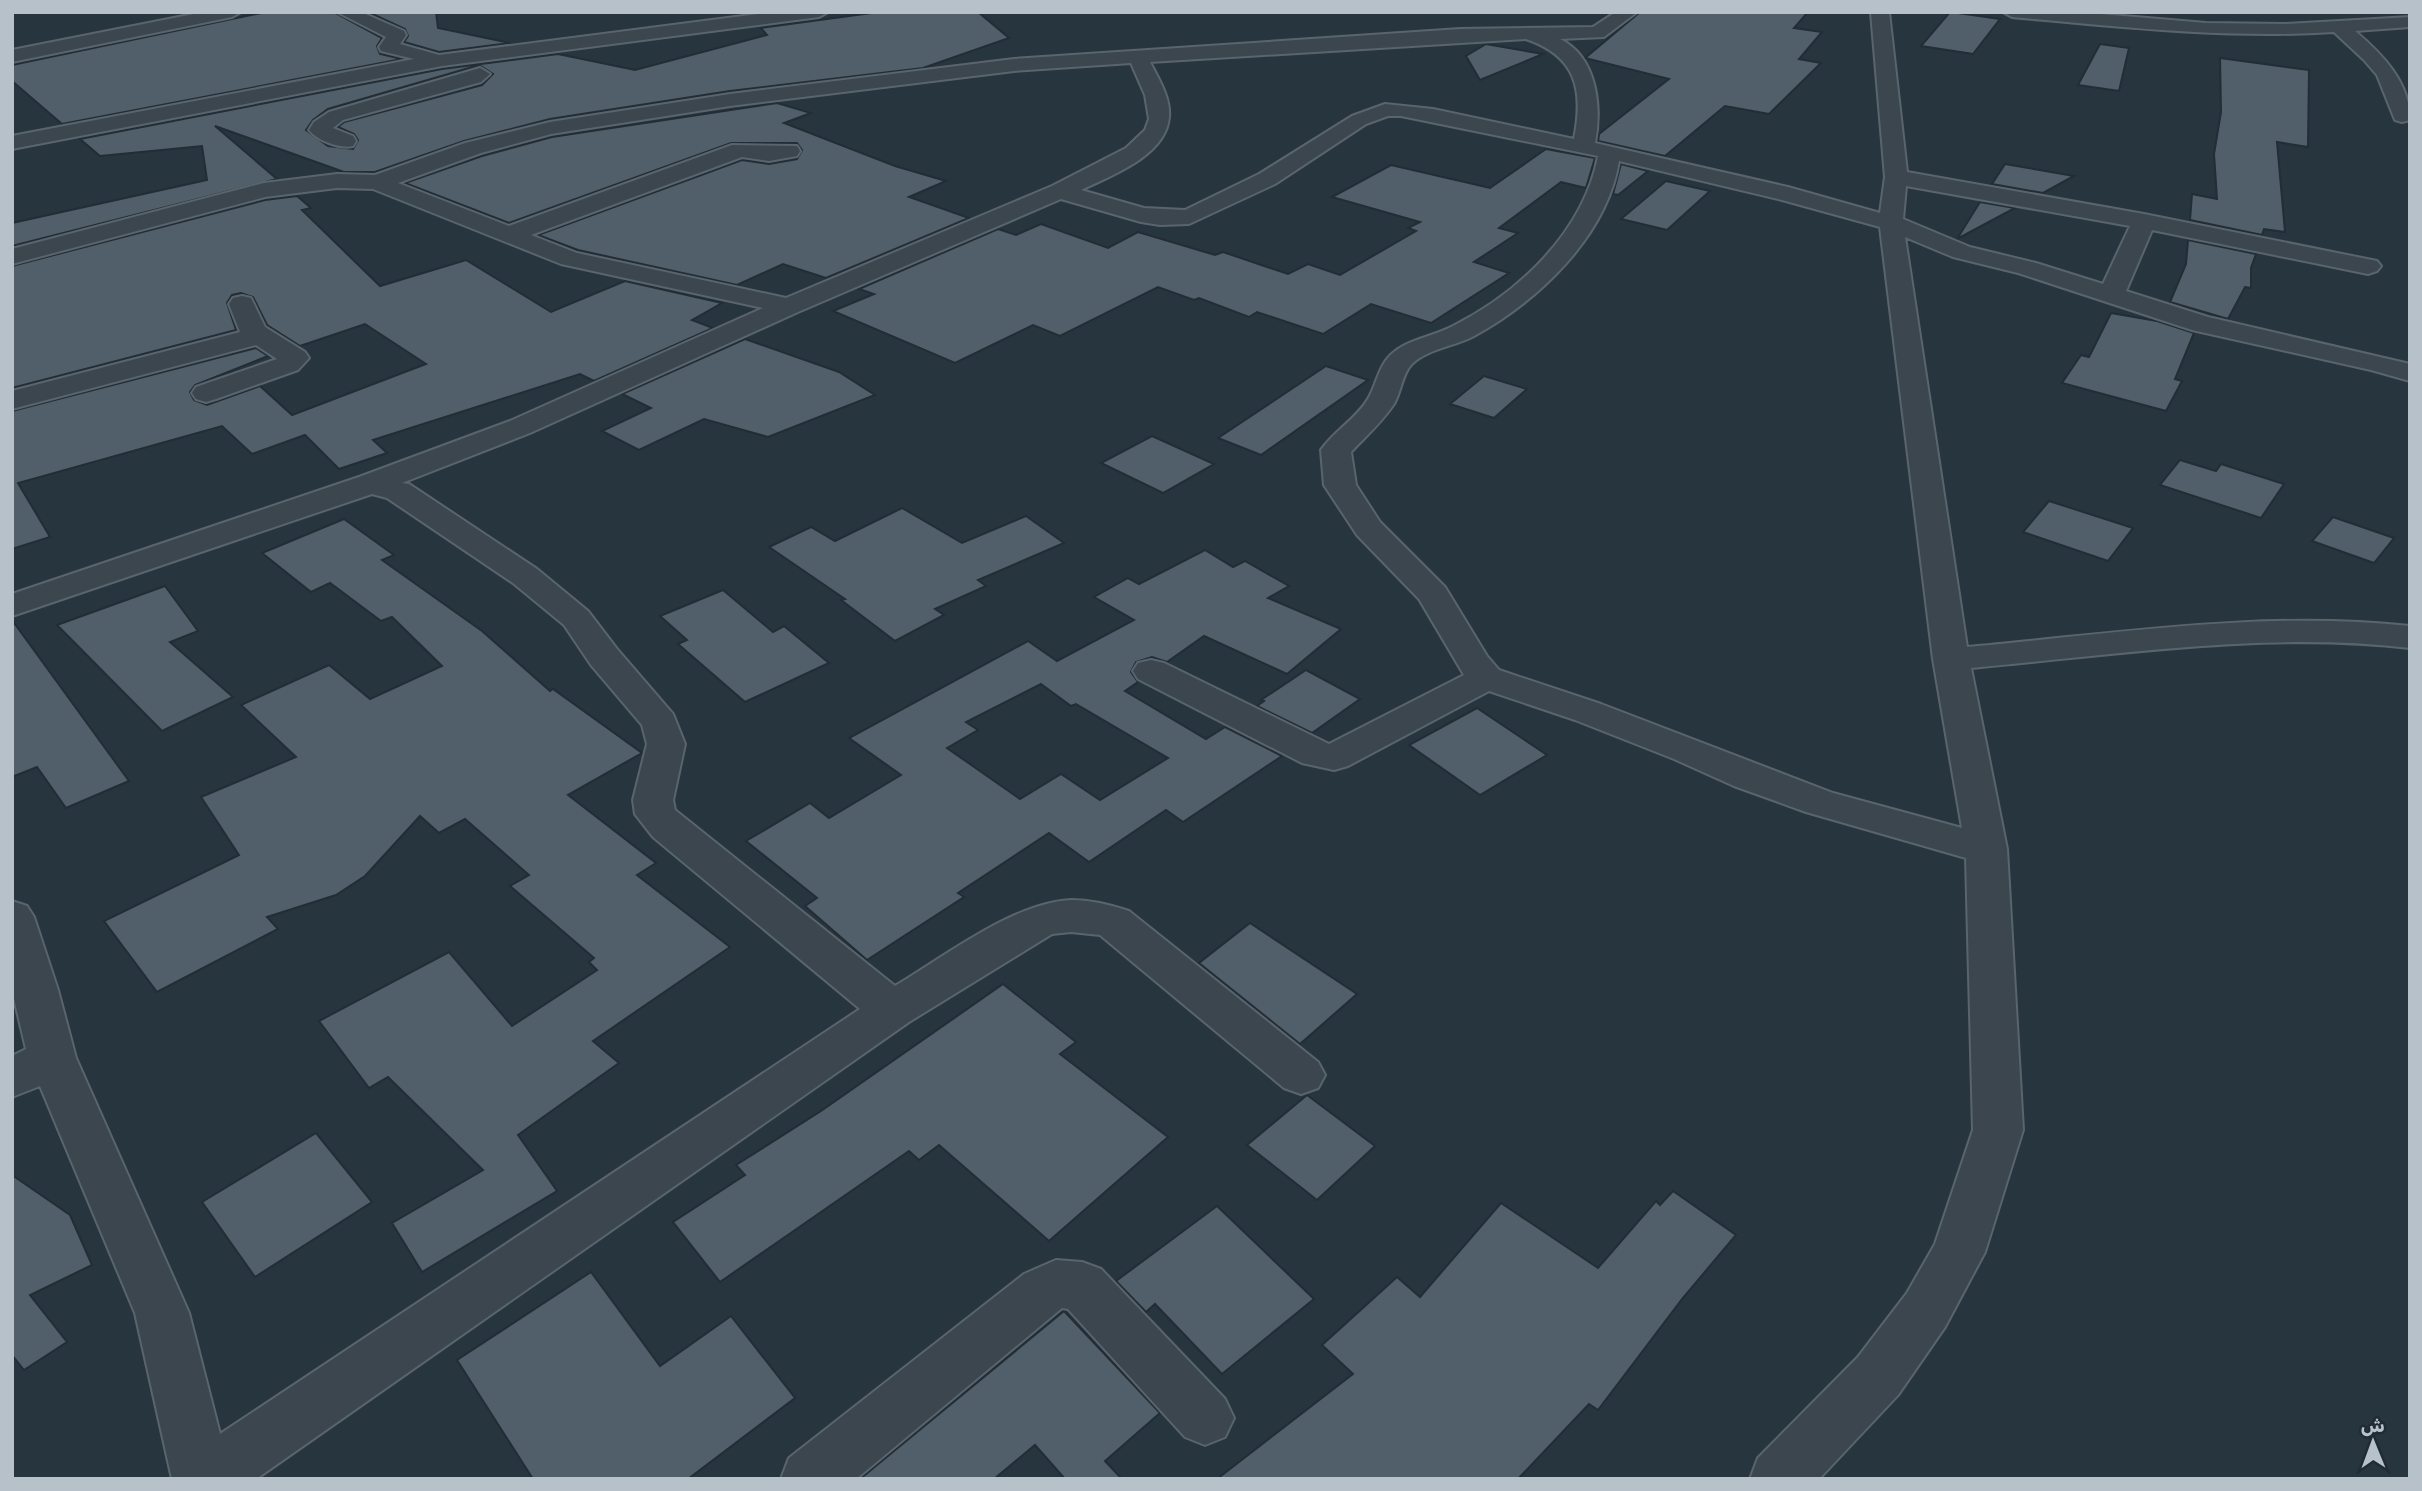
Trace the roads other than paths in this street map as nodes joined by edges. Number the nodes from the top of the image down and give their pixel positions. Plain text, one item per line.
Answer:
1 (232, 12) edge
2 (346, 12) edge
3 (819, 12) edge
4 (1628, 12) edge
5 (1880, 12) edge
6 (2012, 12) edge
7 (2410, 22) edge
8 (2339, 27) junction
9 (1528, 33) junction
10 (12, 56) edge
11 (1138, 57) junction
12 (442, 60) junction
13 (2402, 116) dead end
14 (370, 133) dead end
15 (345, 141) junction
16 (12, 144) edge
17 (1583, 147) junction
18 (789, 151) dead end
19 (1610, 152) junction
20 (329, 167) junction
21 (1896, 177) junction
22 (376, 182) junction
23 (1060, 191) junction
24 (2144, 221) junction
25 (1891, 223) junction
26 (508, 235) junction
27 (12, 257) edge
28 (2368, 266) dead end
29 (2111, 295) junction
30 (242, 304) dead end
31 (789, 306) junction
32 (259, 334) junction
33 (2410, 373) edge
34 (205, 393) dead end
35 (12, 400) edge
36 (370, 484) junction
37 (12, 606) edge
38 (2410, 637) edge
39 (1951, 659) junction
40 (1152, 671) dead end
41 (1486, 678) junction
42 (1986, 849) junction
43 (12, 917) edge
44 (893, 1010) junction
45 (32, 1068) edge
46 (1301, 1075) dead end
47 (1205, 1418) dead end
48 (203, 1479) edge
49 (810, 1479) edge
50 (1779, 1479) edge

1 - 10 street
2 - 12 street
3 - 12 street
4 - 9 street
5 - 21 street
6 - 8 street
7 - 8 street
8 - 13 street
9 - 11 street
9 - 17 street
11 - 22 street
11 - 23 street
12 - 15 street
12 - 16 street
14 - 15 street
15 - 20 street
17 - 19 street
17 - 23 street
18 - 26 street
19 - 25 street
19 - 41 street
20 - 22 street
20 - 27 street
21 - 24 street
21 - 25 street
22 - 26 street
23 - 31 street
24 - 28 street
24 - 29 street
25 - 29 street
25 - 39 street
26 - 31 street
29 - 33 street
30 - 32 street
31 - 36 street
32 - 34 street
32 - 35 street
36 - 37 street
36 - 44 street
38 - 39 street
39 - 42 street
40 - 41 street
41 - 42 street
42 - 50 street
43 - 45 street
44 - 46 street
44 - 48 street
45 - 48 street
47 - 49 street

